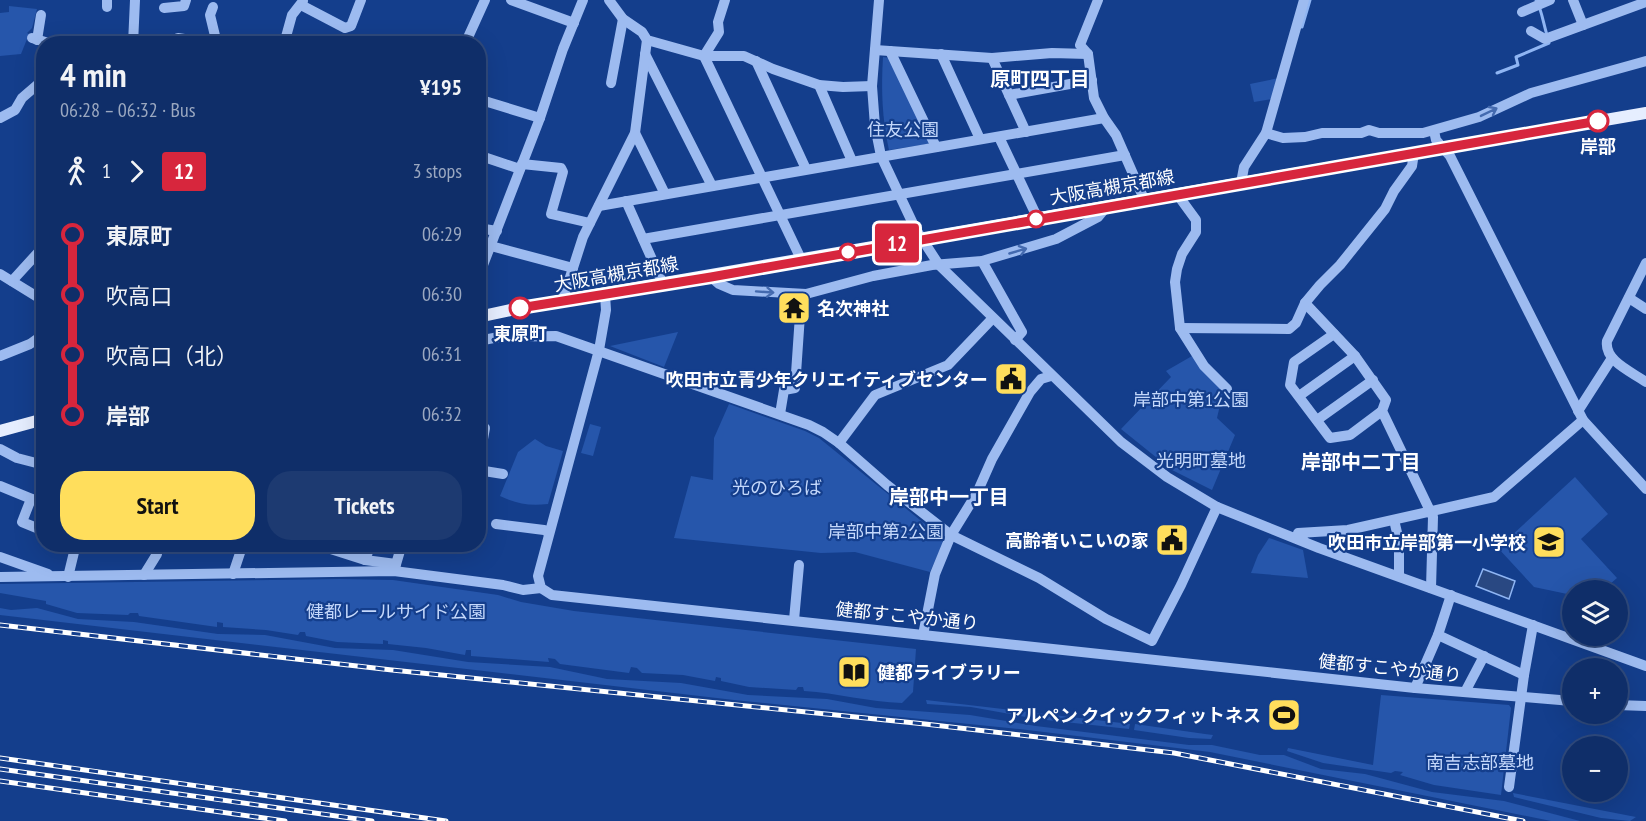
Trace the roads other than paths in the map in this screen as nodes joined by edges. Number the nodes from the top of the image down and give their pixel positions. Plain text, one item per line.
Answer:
1 (135, 0) edge
2 (186, 0) edge
3 (361, 0) edge
4 (485, 0) edge
5 (511, 0) edge
6 (584, 0) edge
7 (609, 0) edge
8 (725, 0) edge
9 (879, 0) edge
10 (1098, 0) edge
11 (1304, 0) edge
12 (1573, 0) edge
13 (302, 2) edge
14 (1646, 2) edge
15 (1543, 3) edge
16 (213, 7) dead end
17 (164, 8) dead end
18 (1522, 12) dead end
19 (41, 15) dead end
20 (623, 19) junction
21 (574, 23) junction
22 (1583, 25) junction
23 (1531, 31) dead end
24 (133, 36) edge
25 (212, 36) edge
26 (286, 36) edge
27 (469, 36) edge
28 (36, 40) edge
29 (647, 40) junction
30 (875, 50) junction
31 (890, 51) junction
32 (645, 54) junction
33 (941, 54) junction
34 (1088, 54) junction
35 (704, 56) junction
36 (992, 58) junction
37 (756, 61) junction
38 (1646, 61) edge
39 (1092, 80) junction
40 (611, 83) dead end
41 (819, 85) junction
42 (36, 86) edge
43 (872, 86) junction
44 (1009, 95) junction
45 (486, 101) edge
46 (1646, 113) edge
47 (0, 118) edge
48 (540, 118) junction
49 (1104, 118) junction
50 (1434, 131) junction
51 (1026, 132) junction
52 (635, 133) junction
53 (1266, 133) junction
54 (999, 137) junction
55 (980, 139) junction
56 (936, 147) junction
57 (1443, 148) junction
58 (1414, 153) junction
59 (1125, 155) junction
60 (881, 156) junction
61 (486, 157) edge
62 (852, 161) junction
63 (521, 166) junction
64 (806, 169) junction
65 (1018, 174) junction
66 (762, 177) junction
67 (1241, 183) junction
68 (712, 186) junction
69 (665, 194) junction
70 (899, 194) junction
71 (1177, 194) junction
72 (1144, 199) junction
73 (626, 201) junction
74 (599, 206) junction
75 (1107, 206) junction
76 (779, 215) junction
77 (1038, 219) junction
78 (590, 223) junction
79 (486, 229) edge
80 (496, 231) junction
81 (643, 239) junction
82 (922, 239) junction
83 (491, 246) junction
84 (36, 255) edge
85 (486, 258) edge
86 (801, 260) junction
87 (982, 261) junction
88 (1646, 263) edge
89 (939, 265) junction
90 (573, 268) junction
91 (0, 274) edge
92 (711, 277) junction
93 (12, 281) junction
94 (663, 284) junction
95 (605, 295) junction
96 (36, 296) edge
97 (1629, 298) junction
98 (562, 302) junction
99 (1305, 303) junction
100 (1646, 309) edge
101 (800, 315) dead end
102 (486, 316) edge
103 (992, 319) junction
104 (1180, 328) junction
105 (1334, 334) junction
106 (486, 339) edge
107 (36, 340) edge
108 (1015, 340) junction
109 (599, 350) junction
110 (0, 356) edge
111 (1355, 356) junction
112 (1612, 358) junction
113 (1051, 376) junction
114 (1372, 380) junction
115 (1646, 382) edge
116 (1227, 389) dead end
117 (1299, 396) junction
118 (1382, 411) junction
119 (780, 414) junction
120 (1580, 415) junction
121 (1317, 420) junction
122 (36, 421) edge
123 (0, 431) edge
124 (839, 443) junction
125 (0, 449) edge
126 (36, 463) edge
127 (486, 470) edge
128 (503, 474) dead end
129 (1644, 483) edge
130 (0, 486) edge
131 (31, 499) junction
132 (36, 501) edge
133 (1217, 507) junction
134 (1429, 511) junction
135 (1394, 520) junction
136 (496, 524) dead end
137 (36, 528) edge
138 (549, 532) junction
139 (951, 535) junction
140 (1304, 541) junction
141 (74, 552) edge
142 (157, 552) edge
143 (240, 552) edge
144 (351, 552) edge
145 (368, 552) edge
146 (400, 552) edge
147 (0, 557) edge
148 (365, 560) junction
149 (799, 566) dead end
150 (395, 568) junction
151 (233, 574) junction
152 (144, 575) junction
153 (1399, 576) junction
154 (0, 577) edge
155 (56, 577) junction
156 (68, 577) junction
157 (541, 588) junction
158 (1431, 588) junction
159 (1451, 596) junction
160 (794, 620) junction
161 (1533, 625) junction
162 (923, 635) junction
163 (1438, 635) junction
164 (1484, 656) junction
165 (1646, 666) edge
166 (1524, 675) junction
167 (1415, 688) junction
168 (1465, 692) junction
169 (1521, 696) junction
170 (1562, 700) edge
171 (1628, 705) edge
172 (1646, 706) edge
173 (1509, 787) dead end

1 - 24 street
2 - 17 street
3 - 13 street
4 - 27 street
5 - 21 street
6 - 21 street
7 - 20 street
8 - 35 street
9 - 30 street
10 - 34 street
11 - 53 street
12 - 22 street
13 - 26 street
14 - 22 street
15 - 18 street
16 - 25 street
19 - 28 street
20 - 29 street
20 - 40 street
21 - 48 street
22 - 23 street
29 - 32 street
29 - 35 street
30 - 31 street
30 - 43 street
31 - 33 street
31 - 56 street
32 - 52 street
32 - 68 street
33 - 36 street
33 - 55 street
34 - 36 street
34 - 39 street
35 - 37 street
35 - 66 street
36 - 44 street
37 - 41 street
37 - 64 street
50 -> 38 street
39 - 44 street
39 - 49 street
41 - 43 street
41 - 62 street
42 - 47 street
43 - 60 street
44 - 51 street
45 - 48 street
46 - 57 main road, 大阪高槻京都線
48 - 63 street
49 - 51 street
49 - 59 street
50 - 53 street
50 - 57 street
51 - 54 street
52 - 69 street
52 - 74 street
53 - 67 street
54 - 55 street
54 - 65 street
55 - 56 street
56 - 60 street
57 - 58 main road, 大阪高槻京都線
57 - 120 street
58 - 67 main road, 大阪高槻京都線
58 - 99 street
59 - 65 street
59 - 72 street
60 - 62 street
60 - 70 street
61 - 63 street
62 - 64 street
63 - 78 street
63 - 80 street
64 - 66 street
65 - 70 street
65 - 77 street
66 - 68 street
66 - 76 street
67 - 71 main road, 大阪高槻京都線
68 - 69 street
69 - 73 street
70 - 76 street
70 - 82 street
71 - 72 main road, 大阪高槻京都線
71 - 104 street
72 - 75 main road, 大阪高槻京都線
73 - 74 street
73 - 81 street
74 - 78 street
75 - 77 main road, 大阪高槻京都線
87 -> 75 street
76 - 81 street
76 - 86 street
77 - 82 main road, 大阪高槻京都線
78 - 90 street
79 - 80 street
80 - 83 street
81 - 94 street
82 - 86 main road, 大阪高槻京都線
82 - 89 street
83 - 85 street
83 - 90 street
84 - 93 street
86 - 92 main road, 大阪高槻京都線
87 - 89 street
87 - 108 street
88 - 97 street
92 -> 89 street
89 - 103 street
90 - 98 street
91 - 93 street
92 - 94 main road, 大阪高槻京都線
93 - 96 street
94 - 95 main road, 大阪高槻京都線
95 - 98 main road, 大阪高槻京都線
95 - 109 street
97 - 100 street
97 - 112 street
98 - 102 main road, 大阪高槻京都線
99 - 104 street
99 - 105 street
101 - 119 street
103 - 108 street
103 - 124 street
104 - 116 street
105 - 111 street
105 - 117 street
106 - 109 street
107 - 110 street
108 - 113 street
109 - 119 street
109 - 138 street
111 - 114 street
111 - 117 street
112 - 115 street
112 - 120 street
113 - 133 street
113 - 139 street
114 - 118 street
114 - 121 street
117 - 121 street
118 - 121 street
118 - 134 street
119 - 124 street
120 - 129 street
120 - 134 street
122 - 123 main road
124 - 139 street
125 - 126 street
127 - 128 street
130 - 131 street
131 - 132 street
131 - 137 street
133 - 139 street
133 - 140 street
134 - 135 street
134 - 158 street
135 - 140 street
135 - 153 street
136 - 138 street
138 - 157 street
139 - 162 street
140 - 153 street
141 - 156 street
142 - 152 street
143 - 151 street
144 - 148 street
145 - 148 street
146 - 150 street
147 - 155 street
148 - 150 street
149 - 160 street
150 - 151 street
150 - 157 street, 健都すこやか通り
151 - 152 street
152 - 156 street
153 - 158 street
154 - 155 street
155 - 156 street
157 - 160 street, 健都すこやか通り
158 - 159 street
159 - 161 street
159 - 163 street
160 - 162 street, 健都すこやか通り
161 - 165 street
161 - 166 street
162 - 167 street, 健都すこやか通り
163 - 164 street
163 - 167 street
164 - 166 street
164 - 168 street
166 - 169 street
167 - 168 street, 健都すこやか通り
168 - 169 street, 健都すこやか通り
169 - 170 street, 健都すこやか通り
169 - 173 street
171 - 172 street

